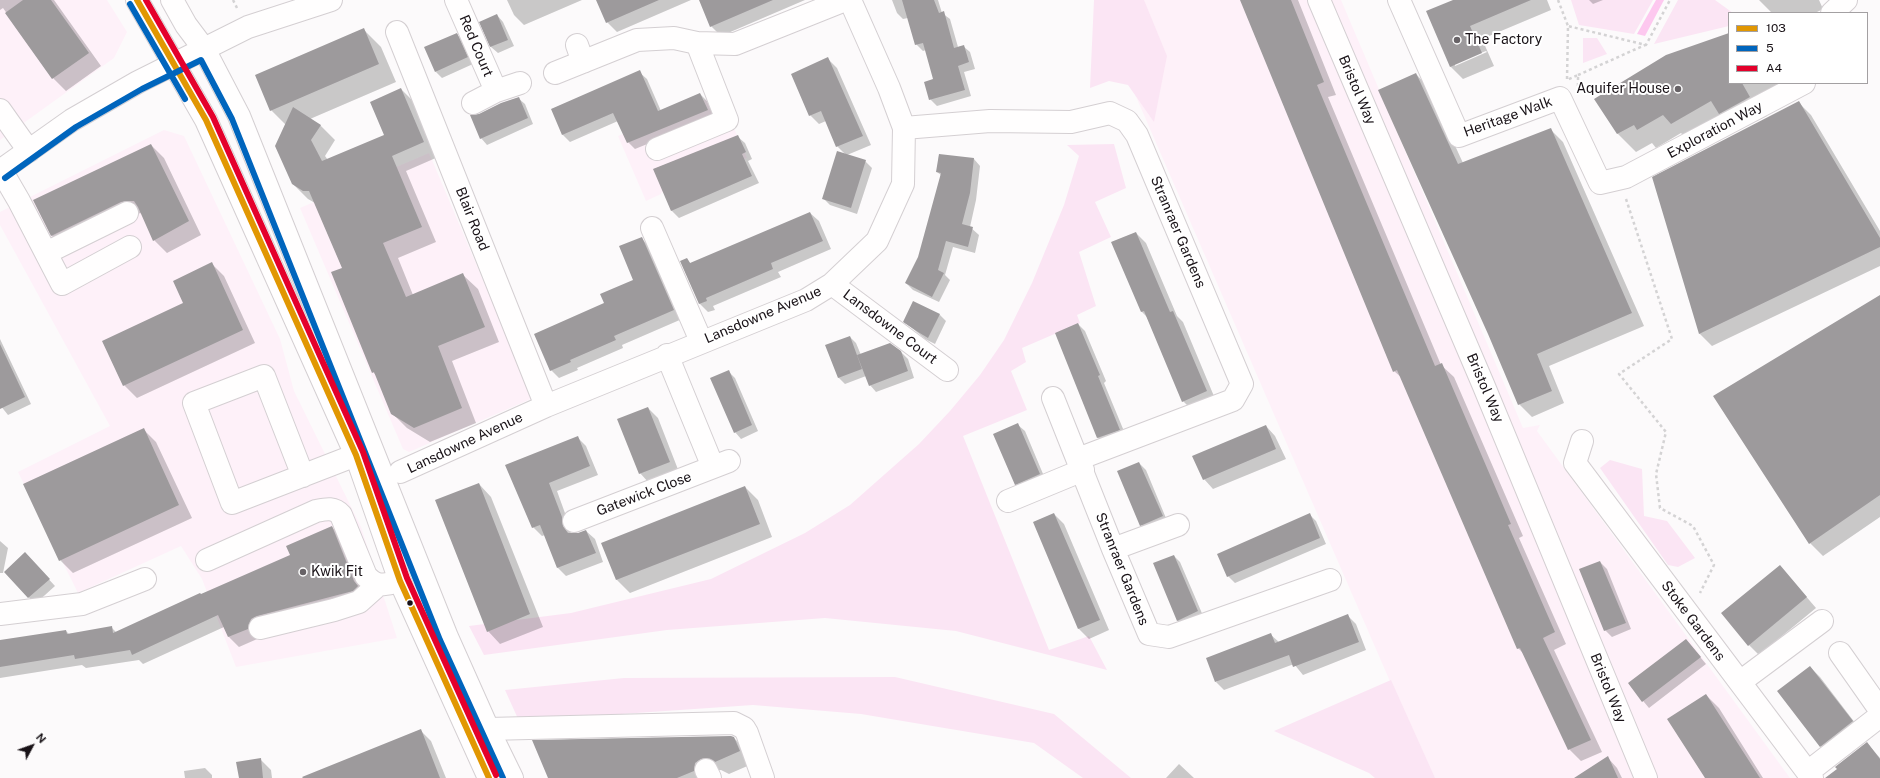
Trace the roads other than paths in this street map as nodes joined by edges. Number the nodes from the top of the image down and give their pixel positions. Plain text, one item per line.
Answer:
1 (137, 0) edge
2 (172, 0) edge
3 (331, 0) edge
4 (456, 0) edge
5 (845, 0) edge
6 (850, 0) edge
7 (1319, 0) edge
8 (1399, 0) edge
9 (1846, 0) edge
10 (1833, 12) edge
11 (397, 32) dead end
12 (697, 43) junction
13 (204, 49) junction
14 (175, 64) junction
15 (555, 73) dead end
16 (520, 83) dead end
17 (1802, 84) edge
18 (496, 91) junction
19 (473, 103) dead end
20 (0, 110) edge
21 (904, 128) junction
22 (657, 148) dead end
23 (29, 151) junction
24 (0, 171) edge
25 (1620, 178) joint
26 (127, 213) dead end
27 (652, 228) dead end
28 (130, 247) dead end
29 (46, 253) junction
30 (832, 284) junction
31 (701, 342) junction
32 (667, 355) junction
33 (947, 370) dead end
34 (1052, 398) dead end
35 (546, 406) junction
36 (1582, 442) dead end
37 (356, 455) junction
38 (1081, 465) junction
39 (393, 475) junction
40 (303, 476) junction
41 (1008, 501) dead end
42 (574, 521) dead end
43 (1178, 525) dead end
44 (1113, 549) junction
45 (207, 560) dead end
46 (144, 579) dead end
47 (1330, 580) dead end
48 (400, 581) junction
49 (378, 585) junction
50 (0, 614) edge
51 (1822, 621) dead end
52 (260, 628) dead end
53 (438, 642) junction
54 (1840, 653) dead end
55 (1740, 682) junction
56 (1880, 710) edge
57 (1880, 716) edge
58 (487, 726) junction
59 (1810, 775) edge
60 (489, 778) edge
61 (512, 778) edge
62 (762, 778) edge
63 (1646, 778) edge

1 - 14 street
2 - 13 street
3 - 13 street
4 - 18 street, Red Court
5 - 12 street
6 - 21 street, Lansdowne Avenue
7 - 63 street, Bristol Way
8 - 25 street, Heritage Walk
9 - 10 street
11 - 35 street, Blair Road
12 - 15 street
12 - 22 street
13 - 14 street
13 - 39 street
14 - 23 street
14 - 37 street
16 - 18 street, Red Court
17 - 25 street, Exploration Way
18 - 19 street, Red Court
20 - 23 street
21 - 30 street, Lansdowne Avenue
21 - 38 street, Stranraer Gardens
23 - 24 street
24 - 29 street
26 - 29 street
27 - 31 street
28 - 29 street
30 - 31 street, Lansdowne Avenue
30 - 33 street, Lansdowne Court
31 - 32 street, Lansdowne Avenue
32 - 35 street, Lansdowne Avenue
32 - 42 street, Gatewick Close
34 - 38 street, Stranraer Gardens
35 - 39 street, Lansdowne Avenue
36 - 55 street, Stoke Gardens
37 - 40 street
37 - 48 street
38 - 41 street
38 - 44 street, Stranraer Gardens
39 - 53 street
40 - 40 street
43 - 44 street
44 - 47 street, Stranraer Gardens
45 - 49 street
46 - 50 street
48 - 49 street
48 - 53 street
49 - 52 street
51 - 55 street
53 - 58 street
53 - 60 street
54 - 56 street
55 - 59 street, Stoke Gardens
57 - 59 street
58 - 61 street
58 - 62 street

